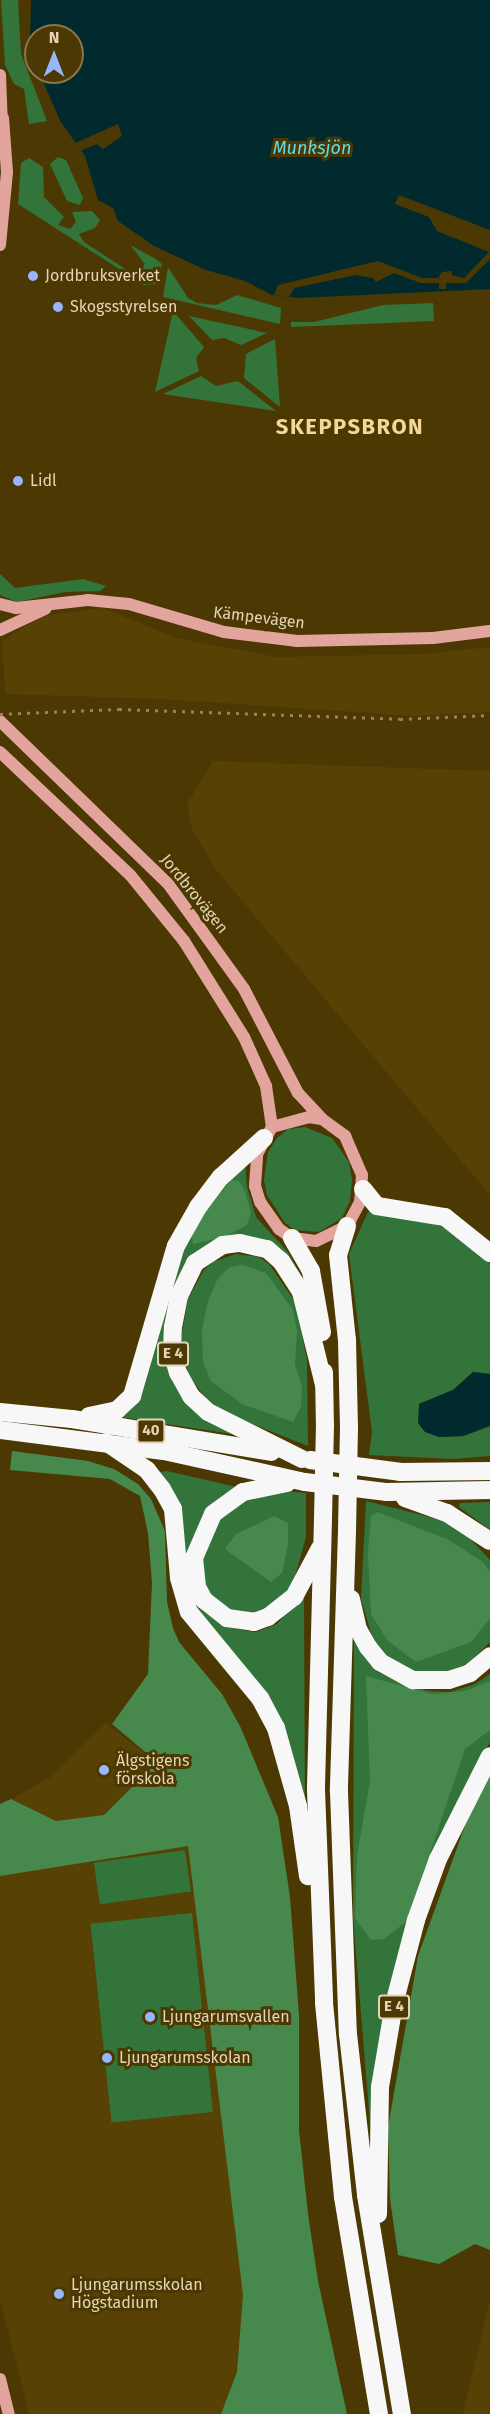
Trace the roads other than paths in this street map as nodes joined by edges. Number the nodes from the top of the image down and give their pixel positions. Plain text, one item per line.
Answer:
1 (0, 75) edge
2 (3, 118) junction
3 (0, 145) edge
4 (0, 245) edge
5 (64, 603) junction
6 (0, 604) edge
7 (0, 630) edge
8 (490, 632) edge
9 (0, 721) edge
10 (0, 752) edge
11 (322, 1119) junction
12 (268, 1133) junction
13 (363, 1189) junction
14 (347, 1226) junction
15 (292, 1238) junction
16 (490, 1253) edge
17 (324, 1384) junction
18 (0, 1412) edge
19 (72, 1419) junction
20 (0, 1430) edge
21 (106, 1442) junction
22 (302, 1459) junction
23 (490, 1472) edge
24 (305, 1482) junction
25 (490, 1490) edge
26 (387, 1492) junction
27 (490, 1541) edge
28 (322, 1544) junction
29 (346, 1571) junction
30 (490, 1656) edge
31 (490, 1756) edge
32 (324, 2003) junction
33 (379, 2276) junction
34 (0, 2379) edge
35 (9, 2414) edge
36 (379, 2414) edge
37 (402, 2414) edge

1 - 2 main road
2 - 3 main road
2 - 4 main road
5 - 6 main road, Kämpevägen
5 - 7 main road, Kämpevägen
5 - 8 main road, Kämpevägen
9 - 11 main road, Jordbrovägen
10 - 12 main road
11 - 12 main road
11 - 13 main road
12 - 15 main road
12 - 19 highway
13 - 14 main road
13 - 16 highway
14 - 15 main road
14 - 29 highway, bridge
15 - 17 highway
17 - 22 highway, E 4
17 - 28 highway, E 4, bridge
18 - 19 highway, 40
19 - 22 highway, 40
20 - 21 highway, 40
21 - 24 highway, 40
21 - 32 highway
22 - 23 highway, E 4
24 - 26 highway, 40
24 - 28 highway
25 - 26 highway, 40
26 - 27 highway
28 - 32 highway, E 4
29 - 30 highway
29 - 33 highway
31 - 33 highway, E 4
32 - 36 highway, E 4
33 - 37 highway, E 4
34 - 35 main road

